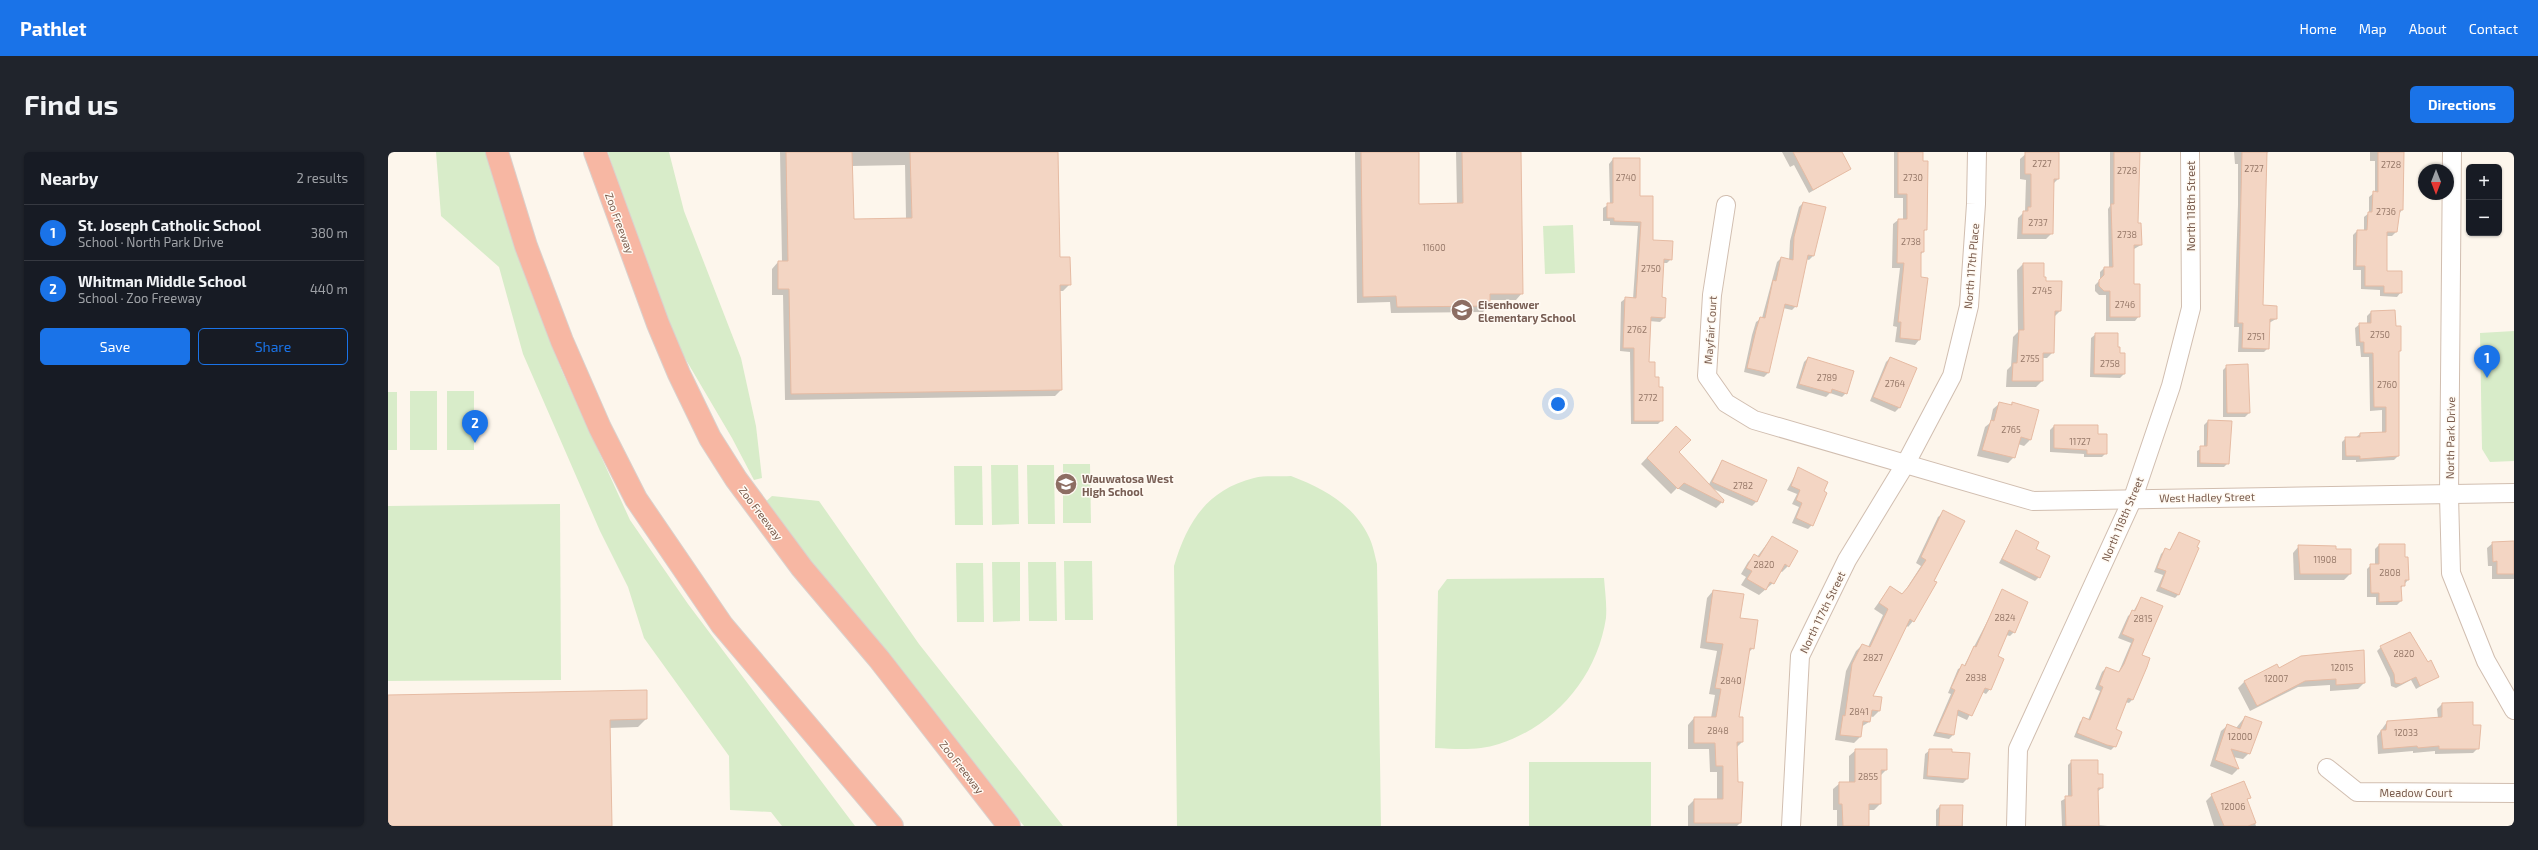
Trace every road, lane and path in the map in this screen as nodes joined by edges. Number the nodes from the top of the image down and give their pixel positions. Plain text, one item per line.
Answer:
1 (497, 152) edge
2 (595, 152) edge
3 (1976, 152) edge
4 (2190, 152) edge
5 (2452, 152) edge
6 (1726, 205) dead end
7 (1906, 463) junction
8 (2514, 493) edge
9 (2449, 495) junction
10 (2134, 498) junction
11 (2514, 710) edge
12 (2327, 768) dead end
13 (2514, 793) edge
14 (892, 826) edge
15 (1009, 826) edge
16 (1791, 826) edge
17 (2016, 826) edge

1 - 14 highway
2 - 15 highway, Zoo Freeway
3 - 7 street, North 117th Place
4 - 10 street, North 118th Street
5 - 9 street, North Park Drive
6 - 7 street, Mayfair Court
7 - 10 street, West Hadley Street
7 - 16 street, North 117th Street
8 - 9 street, West Hadley Street
9 - 10 street, West Hadley Street
9 - 11 street, North Park Drive
10 - 17 street, North 118th Street
12 - 13 street, Meadow Court

